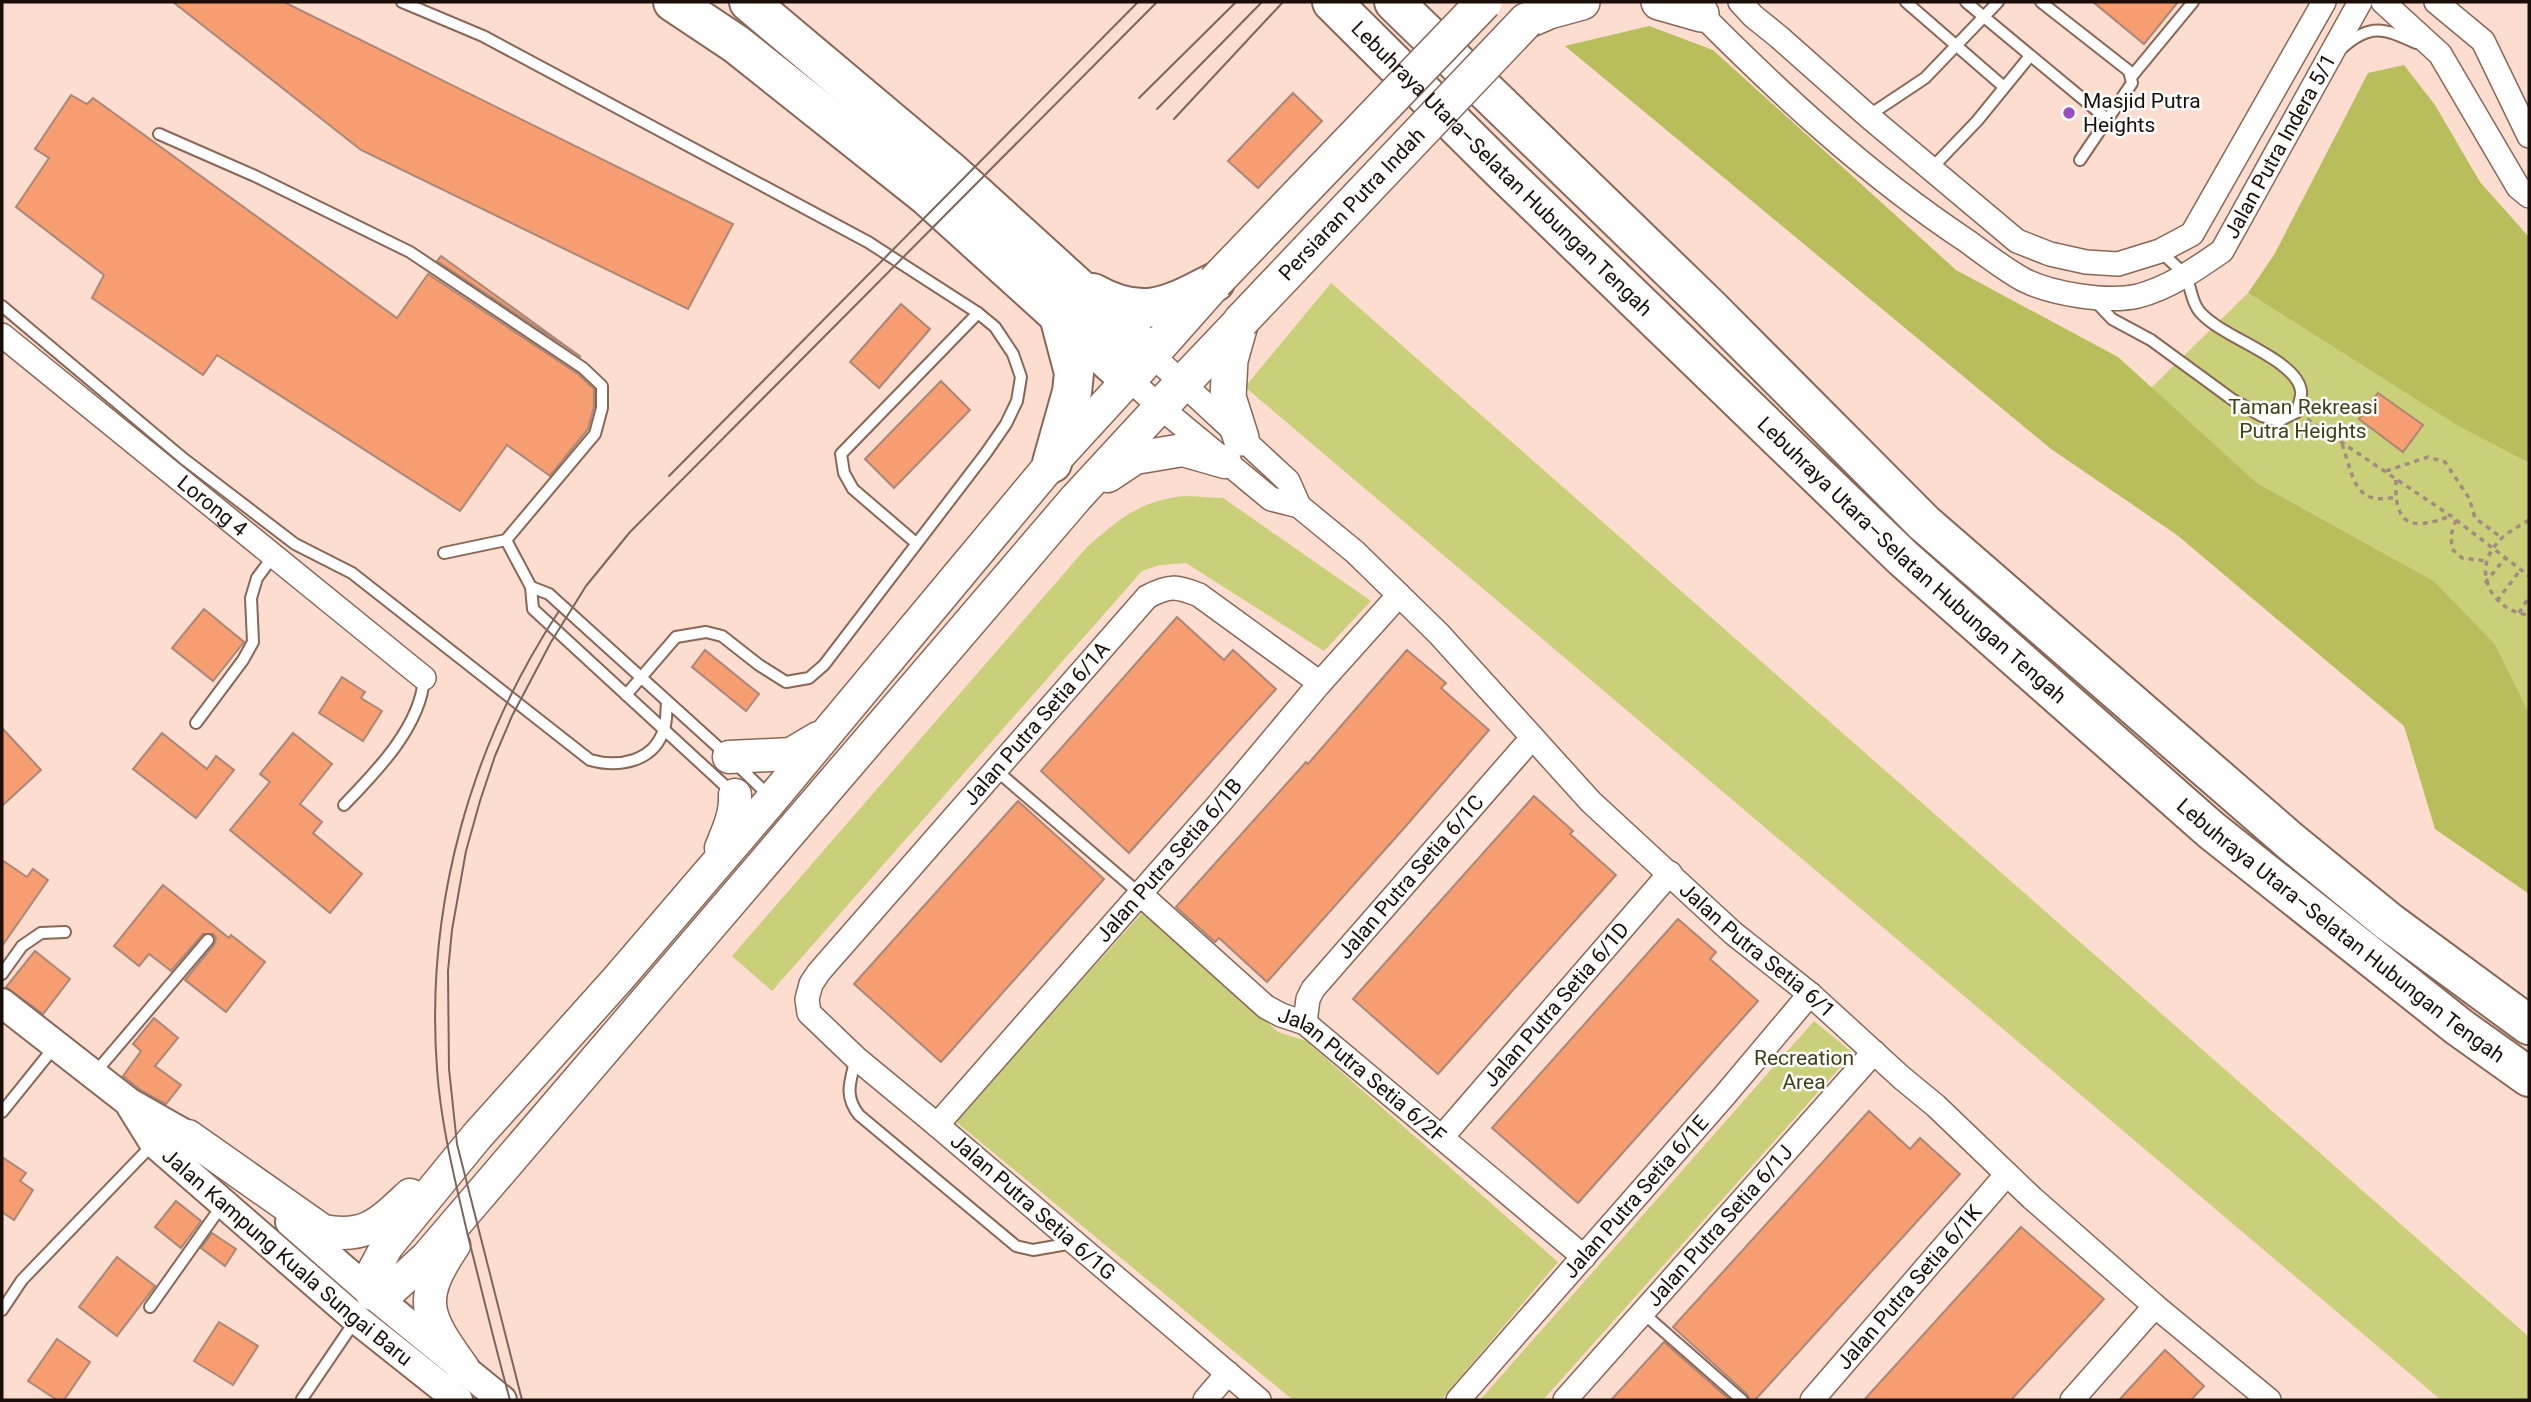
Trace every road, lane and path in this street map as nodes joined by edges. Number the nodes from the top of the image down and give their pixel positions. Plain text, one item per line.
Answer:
1 (402, 2) edge
2 (673, 2) edge
3 (749, 2) edge
4 (1332, 2) edge
5 (1394, 2) edge
6 (1484, 2) edge
7 (1582, 2) edge
8 (1659, 2) edge
9 (1740, 2) edge
10 (1906, 2) edge
11 (1966, 2) edge
12 (1998, 2) edge
13 (2041, 2) edge
14 (2193, 2) edge
15 (2324, 2) edge
16 (2360, 2) edge
17 (2383, 2) edge
18 (2436, 2) edge
19 (1694, 8) edge
20 (1535, 12) edge
21 (1984, 18) junction
22 (1958, 46) junction
23 (2441, 54) junction
24 (2029, 56) junction
25 (2325, 64) junction
26 (2132, 76) junction
27 (2004, 87) junction
28 (1868, 116) junction
29 (2107, 119) junction
30 (159, 134) dead end
31 (2529, 136) edge
32 (2080, 160) dead end
33 (1930, 170) junction
34 (2529, 196) edge
35 (2160, 251) junction
36 (2186, 277) junction
37 (1216, 282) junction
38 (2091, 297) junction
39 (1068, 300) junction
40 (2, 306) edge
41 (978, 313) junction
42 (1241, 321) junction
43 (2, 335) edge
44 (1140, 366) junction
45 (1172, 395) junction
46 (2297, 412) junction
47 (2341, 443) junction
48 (1233, 450) junction
49 (1052, 463) junction
50 (2385, 472) junction
51 (2396, 479) junction
52 (2395, 497) junction
53 (1076, 498) junction
54 (2451, 516) junction
55 (2456, 520) junction
56 (2529, 520) edge
57 (2502, 538) junction
58 (506, 540) junction
59 (915, 543) junction
60 (2493, 547) junction
61 (444, 553) dead end
62 (274, 555) junction
63 (2506, 558) junction
64 (2487, 561) junction
65 (2521, 569) junction
66 (2529, 576) edge
67 (2485, 583) junction
68 (531, 587) junction
69 (1399, 595) junction
70 (2529, 597) edge
71 (2497, 601) junction
72 (2519, 614) junction
73 (2529, 615) edge
74 (424, 678) joint
75 (641, 678) junction
76 (1320, 683) junction
77 (626, 695) junction
78 (667, 702) junction
79 (196, 723) dead end
80 (664, 730) junction
81 (827, 733) junction
82 (1532, 738) junction
83 (729, 757) junction
84 (997, 771) junction
85 (735, 795) junction
86 (821, 797) junction
87 (768, 804) junction
88 (344, 805) dead end
89 (766, 863) junction
90 (712, 869) junction
91 (1670, 873) junction
92 (1139, 893) junction
93 (65, 932) dead end
94 (208, 940) dead end
95 (2, 974) edge
96 (1810, 994) junction
97 (2, 1003) edge
98 (809, 1013) joint
99 (1305, 1023) junction
100 (2529, 1025) edge
101 (56, 1045) junction
102 (1874, 1052) junction
103 (856, 1058) junction
104 (93, 1075) junction
105 (2529, 1077) edge
106 (130, 1103) junction
107 (2, 1112) edge
108 (937, 1125) junction
109 (188, 1136) junction
110 (477, 1136) junction
111 (1442, 1137) junction
112 (154, 1143) junction
113 (515, 1154) junction
114 (2007, 1174) junction
115 (196, 1180) junction
116 (223, 1205) junction
117 (1073, 1243) junction
118 (1584, 1257) junction
119 (364, 1306) junction
120 (2155, 1306) junction
121 (150, 1307) dead end
122 (2, 1310) edge
123 (1643, 1313) junction
124 (463, 1368) junction
125 (1228, 1373) junction
126 (302, 1399) edge
127 (458, 1400) edge
128 (475, 1400) edge
129 (502, 1400) edge
130 (1205, 1400) edge
131 (1259, 1400) edge
132 (1458, 1400) edge
133 (1565, 1400) edge
134 (1742, 1400) edge
135 (1812, 1400) edge
136 (2072, 1400) edge
137 (2269, 1400) edge

1 - 41 lane
2 - 39 highway
3 - 39 highway
4 - 105 highway, Lebuhraya Utara–Selatan Hubungan Tengah
5 - 100 highway, Lebuhraya Utara–Selatan Hubungan Tengah
6 - 37 main road, Persiaran Putra Indah, bridge
7 - 20 main road
8 - 19 main road
9 - 28 street, Jalan Putra Indera 5/1
10 - 22 lane
11 - 21 lane
12 - 21 lane
13 - 26 lane
14 - 26 lane
15 - 35 street, Jalan Putra Indera 5/1
16 - 25 street, Jalan Putra Indera 5/1
17 - 23 street
18 - 31 street
19 - 38 street, Jalan Putra Indera 5/1
20 - 42 main road, Persiaran Putra Indah, bridge
21 - 22 lane
21 - 24 lane
22 - 27 lane
22 - 28 lane
23 - 25 lane
23 - 34 street
24 - 27 lane
24 - 29 lane
25 - 36 street, Jalan Putra Indera 5/1
26 - 29 lane
27 - 33 lane
28 - 33 street, Jalan Putra Indera 5/1
29 - 32 lane
30 - 58 lane
33 - 35 street, Jalan Putra Indera 5/1
35 - 36 lane
36 - 38 street, Jalan Putra Indera 5/1
36 - 46 lane
37 - 39 highway
37 - 44 main road, Persiaran Putra Indah
38 - 46 lane
39 - 44 highway
39 - 49 highway
40 - 80 lane
41 - 59 lane
41 - 59 lane
42 - 45 main road, Persiaran Putra Indah
42 - 48 main road
43 - 62 street, Lorong 4
44 - 45 street
44 - 45 street
44 - 49 main road
45 - 48 street
45 - 48 street
45 - 53 main road
46 - 47 path
47 - 50 path
47 - 52 path
48 - 53 main road
48 - 69 street, Jalan Putra Setia 6/1
49 - 81 main road
50 - 51 path
50 - 57 path
51 - 52 path
51 - 54 path
52 - 54 path
53 - 86 main road
54 - 55 path
55 - 60 path
55 - 64 path
56 - 57 path
57 - 60 path
58 - 61 lane
58 - 68 lane
59 - 75 lane
60 - 63 path
60 - 64 path
62 - 74 street, Lorong 4
62 - 79 lane
63 - 65 path
63 - 67 path
64 - 67 path
65 - 66 path
65 - 71 path
67 - 71 path
68 - 75 lane
68 - 77 lane
69 - 76 street, Jalan Putra Setia 6/1B
69 - 82 street, Jalan Putra Setia 6/1
70 - 72 path
71 - 72 path
72 - 73 path
74 - 88 lane
75 - 77 lane
75 - 78 lane
76 - 84 street, Jalan Putra Setia 6/1A
76 - 92 street, Jalan Putra Setia 6/1B
77 - 80 lane
78 - 80 lane
78 - 83 lane
80 - 85 lane
81 - 83 main road
81 - 87 main road
82 - 91 street, Jalan Putra Setia 6/1
82 - 99 street, Jalan Putra Setia 6/1C
83 - 87 lane
84 - 92 lane
84 - 98 street, Jalan Putra Setia 6/1A
85 - 87 lane
85 - 90 main road
86 - 87 main road
86 - 89 main road
87 - 89 main road
87 - 90 main road
89 - 113 main road
90 - 110 main road
91 - 96 street, Jalan Putra Setia 6/1
91 - 111 street, Jalan Putra Setia 6/1D
92 - 99 street, Jalan Putra Setia 6/2F
92 - 108 street, Jalan Putra Setia 6/1B
93 - 95 lane
94 - 104 lane
96 - 102 street, Jalan Putra Setia 6/1
96 - 118 street, Jalan Putra Setia 6/1E
97 - 101 street, Jalan Kampung Kuala Sungai Baru
98 - 103 street, Jalan Putra Setia 6/1G
99 - 111 street, Jalan Putra Setia 6/2F
101 - 104 street, Jalan Kampung Kuala Sungai Baru
101 - 107 lane
102 - 114 street, Jalan Putra Setia 6/1
102 - 123 street, Jalan Putra Setia 6/1J
103 - 108 street, Jalan Putra Setia 6/1G
103 - 117 lane
104 - 106 street, Jalan Kampung Kuala Sungai Baru
106 - 109 street, Jalan Kampung Kuala Sungai Baru
106 - 112 street, Jalan Kampung Kuala Sungai Baru
108 - 117 street, Jalan Putra Setia 6/1G
109 - 110 main road
109 - 119 street, Jalan Kampung Kuala Sungai Baru
110 - 119 main road
111 - 118 street, Jalan Putra Setia 6/2F
112 - 115 street, Jalan Kampung Kuala Sungai Baru
112 - 122 lane
113 - 119 main road
113 - 124 main road
114 - 120 street, Jalan Putra Setia 6/1
114 - 135 street, Jalan Putra Setia 6/1K
115 - 116 street, Jalan Kampung Kuala Sungai Baru
115 - 119 street
116 - 119 street, Jalan Kampung Kuala Sungai Baru
116 - 121 lane
117 - 125 street, Jalan Putra Setia 6/1G
118 - 132 street, Jalan Putra Setia 6/1E
119 - 124 street, Jalan Kampung Kuala Sungai Baru
119 - 126 lane
119 - 127 street, Jalan Kampung Kuala Sungai Baru
119 - 128 street
120 - 136 street
120 - 137 street, Jalan Putra Setia 6/1
123 - 133 street, Jalan Putra Setia 6/1J
123 - 134 lane
124 - 129 street, Jalan Kampung Kuala Sungai Baru
125 - 130 street
125 - 131 street, Jalan Putra Setia 6/1G

